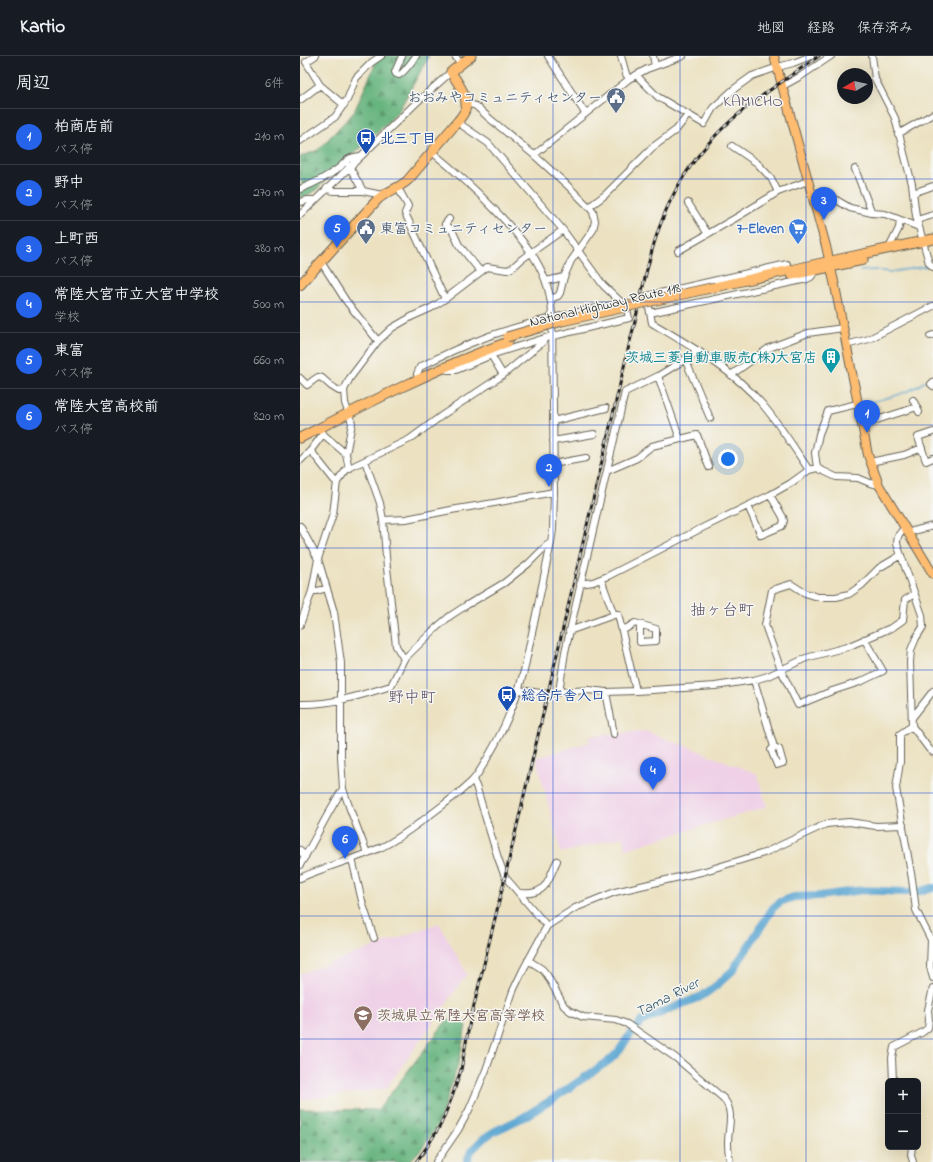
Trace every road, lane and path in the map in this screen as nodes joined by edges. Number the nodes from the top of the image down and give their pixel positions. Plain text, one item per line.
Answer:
1 (315, 56) edge
2 (381, 56) edge
3 (402, 56) edge
4 (416, 56) edge
5 (454, 56) edge
6 (471, 56) edge
7 (548, 56) edge
8 (622, 56) edge
9 (653, 56) edge
10 (682, 56) edge
11 (774, 56) edge
12 (811, 56) edge
13 (831, 56) edge
14 (872, 56) edge
15 (461, 64) junction
16 (655, 66) junction
17 (778, 67) junction
18 (451, 72) junction
19 (636, 75) junction
20 (629, 79) junction
21 (320, 85) junction
22 (783, 86) junction
23 (300, 100) edge
24 (466, 103) junction
25 (344, 104) junction
26 (585, 113) junction
27 (933, 114) edge
28 (688, 115) junction
29 (457, 122) junction
30 (898, 134) junction
31 (300, 141) edge
32 (732, 146) dead end
33 (432, 152) junction
34 (534, 155) junction
35 (360, 156) junction
36 (349, 166) junction
37 (855, 169) dead end
38 (808, 181) junction
39 (933, 186) edge
40 (327, 188) junction
41 (398, 188) junction
42 (300, 189) edge
43 (363, 191) junction
44 (778, 192) junction
45 (913, 193) junction
46 (812, 194) junction
47 (382, 195) junction
48 (315, 200) junction
49 (300, 202) edge
50 (688, 203) dead end
51 (589, 207) junction
52 (872, 213) junction
53 (300, 215) edge
54 (933, 215) edge
55 (449, 218) dead end
56 (900, 220) junction
57 (917, 220) junction
58 (919, 227) junction
59 (563, 230) junction
60 (708, 234) junction
61 (933, 238) edge
62 (927, 244) edge
63 (888, 248) junction
64 (578, 251) junction
65 (678, 251) dead end
66 (532, 252) junction
67 (321, 262) junction
68 (830, 264) junction
69 (933, 267) edge
70 (788, 270) junction
71 (480, 271) junction
72 (815, 271) junction
73 (564, 277) junction
74 (546, 281) junction
75 (300, 285) edge
76 (716, 290) junction
77 (445, 299) junction
78 (550, 299) junction
79 (622, 303) junction
80 (933, 306) edge
81 (650, 313) junction
82 (552, 318) junction
83 (842, 328) junction
84 (553, 336) junction
85 (545, 338) junction
86 (508, 340) junction
87 (378, 341) junction
88 (846, 345) junction
89 (699, 351) junction
90 (491, 355) junction
91 (685, 359) junction
92 (445, 368) junction
93 (417, 374) junction
94 (504, 375) junction
95 (731, 375) junction
96 (658, 376) junction
97 (300, 378) edge
98 (933, 382) edge
99 (933, 386) edge
100 (344, 390) junction
101 (913, 400) dead end
102 (857, 404) junction
103 (606, 408) dead end
104 (348, 411) junction
105 (710, 418) dead end
106 (553, 421) junction
107 (861, 425) junction
108 (300, 431) edge
109 (322, 431) junction
110 (933, 432) edge
111 (594, 434) dead end
112 (300, 438) edge
113 (680, 439) junction
114 (553, 441) junction
115 (922, 448) junction
116 (311, 451) junction
117 (346, 454) junction
118 (586, 458) dead end
119 (933, 458) edge
120 (366, 461) junction
121 (300, 462) edge
122 (870, 462) junction
123 (553, 464) junction
124 (709, 467) dead end
125 (817, 468) junction
126 (349, 469) junction
127 (809, 470) junction
128 (607, 471) junction
129 (338, 482) junction
130 (879, 485) junction
131 (554, 492) junction
132 (770, 495) junction
133 (748, 506) junction
134 (383, 520) junction
135 (300, 526) edge
136 (933, 526) edge
137 (906, 530) junction
138 (551, 543) junction
139 (901, 555) junction
140 (318, 560) junction
141 (933, 574) edge
142 (601, 579) junction
143 (580, 584) junction
144 (327, 588) junction
145 (312, 591) junction
146 (914, 594) junction
147 (614, 614) junction
148 (300, 624) edge
149 (640, 625) dead end
150 (570, 631) junction
151 (622, 631) junction
152 (864, 639) junction
153 (404, 659) junction
154 (781, 670) junction
155 (754, 680) junction
156 (519, 690) junction
157 (636, 691) junction
158 (933, 691) edge
159 (559, 692) junction
160 (606, 692) junction
161 (341, 699) junction
162 (302, 706) edge
163 (912, 718) junction
164 (912, 726) junction
165 (614, 734) dead end
166 (774, 747) dead end
167 (933, 752) edge
168 (473, 780) junction
169 (343, 788) junction
170 (902, 825) junction
171 (300, 850) edge
172 (367, 853) junction
173 (305, 857) junction
174 (352, 859) junction
175 (558, 860) dead end
176 (300, 865) edge
177 (300, 878) edge
178 (520, 893) junction
179 (547, 926) junction
180 (374, 938) dead end
181 (528, 960) junction
182 (933, 978) edge
183 (933, 988) edge
184 (893, 1078) edge
185 (912, 1150) edge
186 (436, 1162) edge
187 (730, 1162) edge
188 (913, 1162) edge

1 - 21 street
2 - 25 street
3 - 4 street
5 - 15 street
6 - 15 highway
7 - 26 street
8 - 20 street
9 - 16 street
10 - 16 street
11 - 17 main road
12 - 17 street
13 - 22 street
14 - 30 street
15 - 18 highway
16 - 19 street
17 - 22 main road
17 - 28 street
18 - 24 highway
18 - 35 street
19 - 20 street
19 - 28 street
20 - 26 street
21 - 23 street
21 - 25 street
22 - 38 main road
24 - 29 highway
24 - 34 street
25 - 31 street
26 - 34 street
27 - 30 street
28 - 51 street
29 - 33 highway
29 - 59 street
30 - 45 street
32 - 44 street
33 - 41 highway
33 - 66 street
34 - 51 street
35 - 36 street
35 - 42 street
36 - 40 street
36 - 43 street
37 - 52 street
38 - 44 street
38 - 46 main road
39 - 45 street
40 - 43 street
40 - 48 street
41 - 47 highway
41 - 77 street
43 - 47 street
44 - 60 street
45 - 57 street
46 - 52 street
46 - 68 main road
47 - 67 highway
48 - 49 street
48 - 53 street
50 - 60 street
51 - 64 street
52 - 56 street
54 - 57 street
55 - 71 street
56 - 58 street
56 - 63 street
57 - 58 street
58 - 62 street
59 - 64 street
59 - 66 street
60 - 65 street
61 - 62 highway, National Highway Route 118
62 - 63 highway, National Highway Route 118
62 - 68 highway, National Highway Route 118
62 - 69 street
63 - 68 highway, National Highway Route 118
64 - 73 street
64 - 79 street
66 - 71 street
66 - 74 street
67 - 75 highway
67 - 87 street
68 - 70 highway, National Highway Route 118
68 - 72 highway, National Highway Route 118
68 - 83 main road
70 - 76 highway, National Highway Route 118
70 - 81 street
71 - 77 street
72 - 76 highway, National Highway Route 118
72 - 81 street
73 - 74 street
73 - 78 street
74 - 78 street
76 - 86 highway, National Highway Route 118
77 - 87 street
78 - 82 street
79 - 82 street
79 - 84 street
80 - 88 street
81 - 89 street
82 - 84 street
82 - 93 street
83 - 88 main road
83 - 95 street
84 - 85 street
84 - 106 street
85 - 90 street
85 - 94 street
86 - 92 highway, National Highway Route 118
86 - 93 highway, National Highway Route 118
87 - 100 street
88 - 102 main road
89 - 91 street
89 - 95 street
90 - 92 street
90 - 94 street
91 - 96 street
91 - 105 street
92 - 104 highway, National Highway Route 118
93 - 104 highway, National Highway Route 118
94 - 120 street
95 - 127 street
96 - 113 street
96 - 128 street
97 - 100 street
98 - 99 street
100 - 104 street
101 - 107 street
102 - 107 main road
102 - 125 street
103 - 106 street
104 - 108 highway, National Highway Route 118
104 - 109 highway, National Highway Route 118
104 - 117 street
106 - 114 street
107 - 122 main road
109 - 112 highway, National Highway Route 118
109 - 116 street
109 - 117 street
110 - 115 street
111 - 114 street
113 - 124 street
113 - 128 street
114 - 123 street
115 - 119 street
115 - 122 street
116 - 121 street
116 - 129 street
117 - 126 street
118 - 123 street
120 - 126 street
120 - 134 street
122 - 130 main road
123 - 131 street
125 - 127 street
125 - 130 street
126 - 129 street
127 - 132 street
128 - 143 street
129 - 140 street
130 - 137 main road
131 - 134 street
131 - 138 street
132 - 133 street
132 - 133 street
133 - 142 street
134 - 153 street
135 - 140 street
136 - 137 street
137 - 139 street
137 - 141 main road
138 - 153 street
138 - 156 street
139 - 146 street
139 - 154 street
140 - 144 street
140 - 145 street
142 - 143 street
142 - 147 street
143 - 150 street
144 - 145 street
144 - 161 street
145 - 148 street
146 - 152 street
146 - 163 street
147 - 150 street
147 - 151 street
149 - 151 street
150 - 159 street
151 - 157 street
152 - 154 street
152 - 154 street
153 - 161 street
154 - 155 street
155 - 157 street
155 - 166 street
156 - 159 street
156 - 168 street
157 - 160 street
158 - 163 street
159 - 160 street
160 - 165 street
161 - 162 street
161 - 169 street
163 - 164 street
164 - 167 street
164 - 170 street
168 - 172 street
168 - 178 street
169 - 172 street
169 - 173 street
170 - 179 street
170 - 182 street
171 - 173 street
172 - 174 street
173 - 176 street
174 - 177 street
174 - 180 street
175 - 178 street
178 - 179 street
179 - 181 street
181 - 186 street
181 - 187 street
183 - 184 street
185 - 188 street

